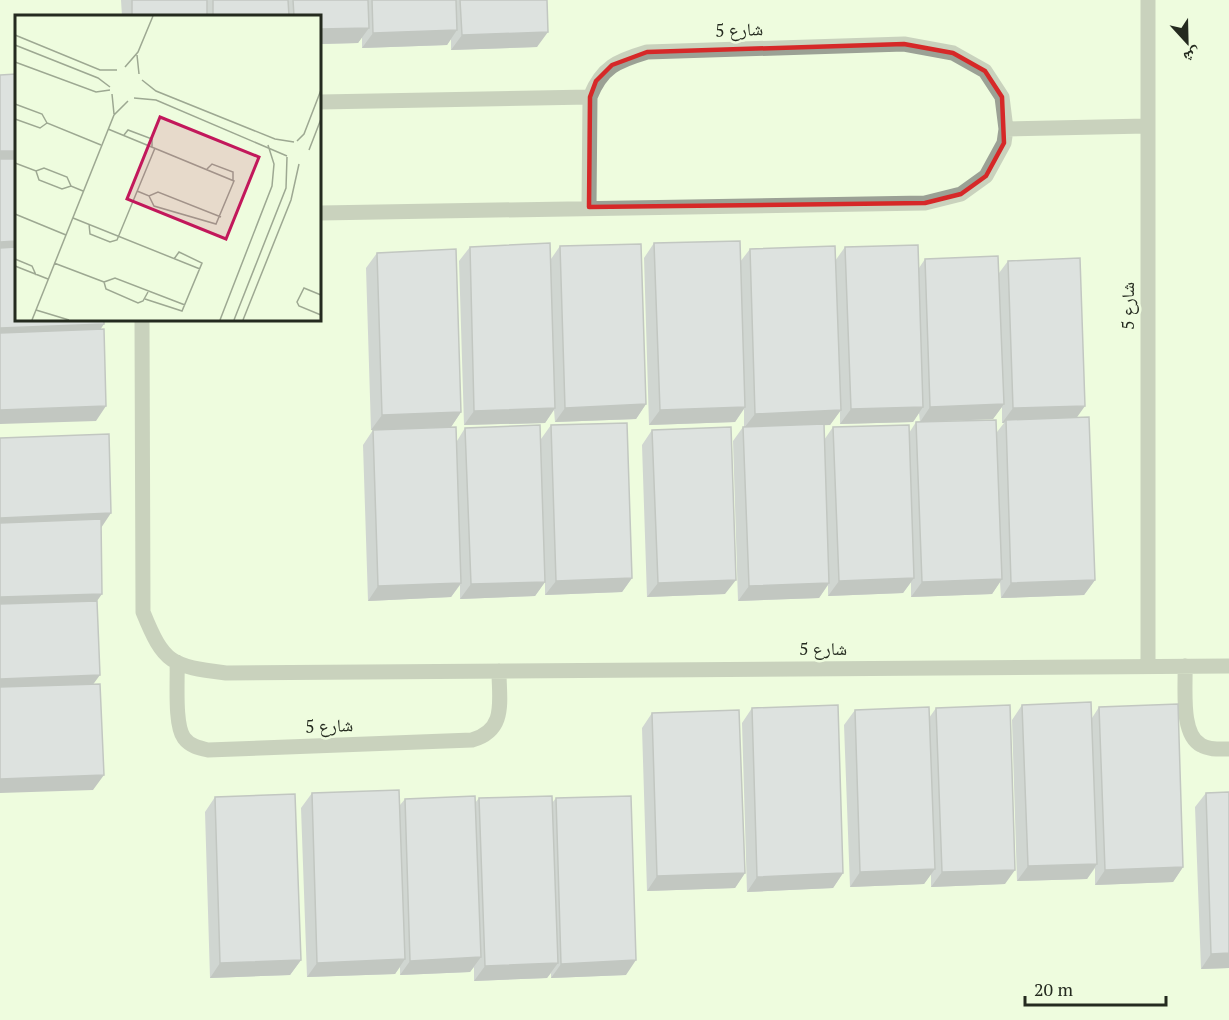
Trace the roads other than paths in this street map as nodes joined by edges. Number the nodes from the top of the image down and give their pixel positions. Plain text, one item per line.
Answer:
1 (1148, 0) edge
2 (590, 97) junction
3 (321, 102) edge
4 (1147, 126) junction
5 (1006, 129) junction
6 (589, 207) junction
7 (321, 213) edge
8 (142, 321) edge
9 (177, 662) junction
10 (1148, 666) junction
11 (1185, 666) junction
12 (1229, 666) edge
13 (499, 671) junction
14 (1229, 748) edge

1 - 4 street, شارع 5
2 - 3 street
2 - 5 street, شارع 5
2 - 6 street
4 - 5 street
4 - 10 street, شارع 5
5 - 6 street, شارع 5
6 - 7 street, شارع 5
8 - 9 street, شارع 5
9 - 13 street, شارع 5
9 - 13 street, شارع 5
10 - 11 street, شارع 5
10 - 13 street, شارع 5
11 - 12 street, شارع 5
11 - 14 street

